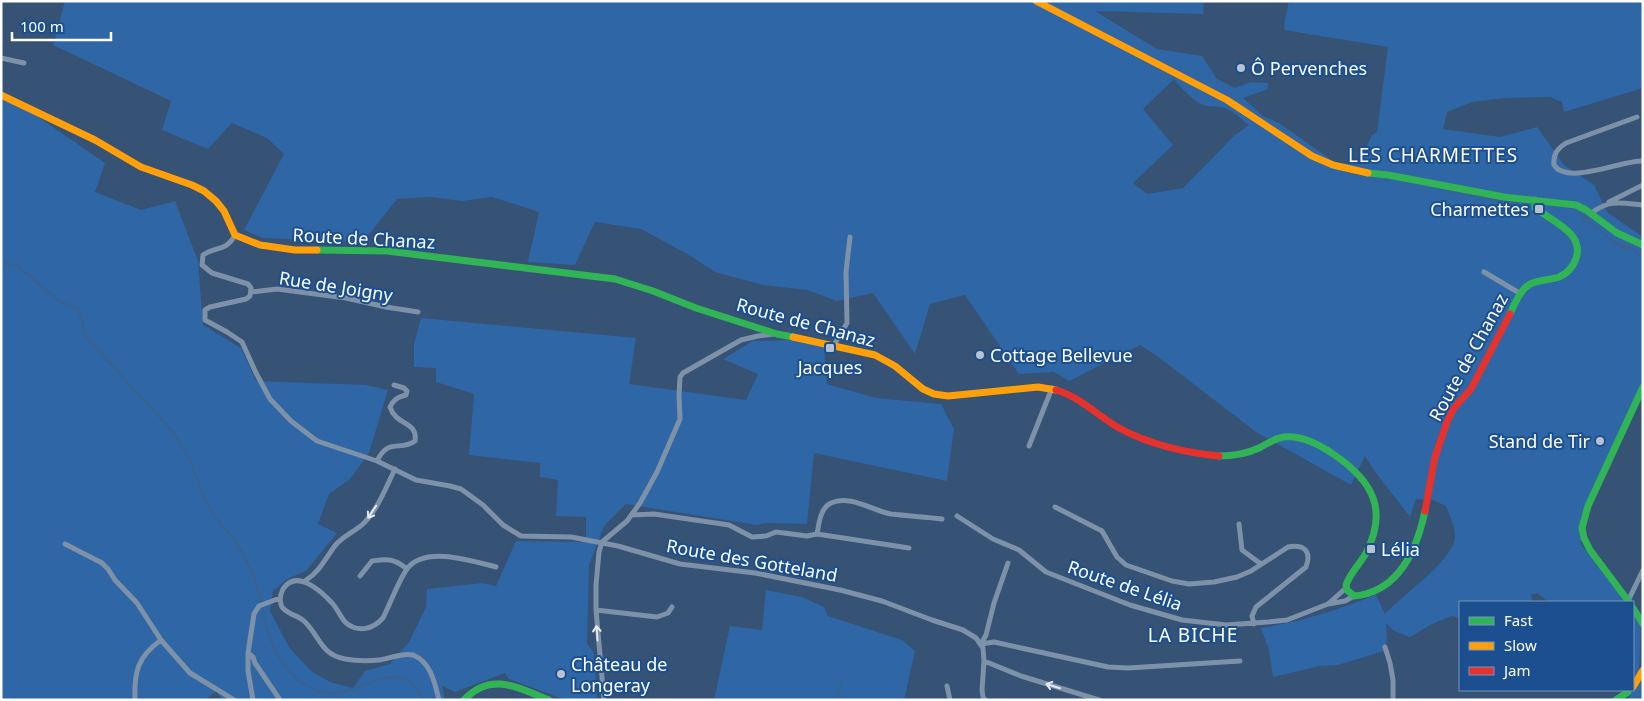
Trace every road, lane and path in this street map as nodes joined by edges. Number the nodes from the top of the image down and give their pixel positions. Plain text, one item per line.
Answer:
1 (1036, 1) edge
2 (1, 58) edge
3 (24, 64) dead end
4 (1, 95) edge
5 (1637, 117) dead end
6 (1643, 161) edge
7 (1643, 185) edge
8 (1535, 202) junction
9 (1607, 204) junction
10 (1643, 205) edge
11 (1591, 213) junction
12 (235, 235) junction
13 (850, 238) dead end
14 (1643, 245) edge
15 (1484, 272) dead end
16 (251, 292) junction
17 (1521, 294) junction
18 (418, 312) dead end
19 (777, 334) junction
20 (834, 345) junction
21 (394, 386) dead end
22 (1643, 387) edge
23 (1052, 388) junction
24 (1029, 446) dead end
25 (377, 462) junction
26 (395, 469) junction
27 (1055, 507) dead end
28 (631, 515) junction
29 (957, 516) dead end
30 (942, 519) dead end
31 (1239, 524) dead end
32 (817, 534) junction
33 (602, 542) junction
34 (65, 544) dead end
35 (909, 548) dead end
36 (1008, 563) dead end
37 (1261, 564) junction
38 (496, 567) dead end
39 (407, 569) junction
40 (1643, 570) edge
41 (360, 576) dead end
42 (305, 582) junction
43 (1346, 588) junction
44 (1354, 596) junction
45 (280, 598) junction
46 (1628, 600) edge
47 (1328, 604) junction
48 (672, 607) dead end
49 (596, 610) junction
50 (1634, 610) edge
51 (1254, 624) junction
52 (1643, 624) edge
53 (161, 640) junction
54 (981, 644) junction
55 (1385, 647) dead end
56 (248, 653) junction
57 (984, 660) junction
58 (1240, 661) dead end
59 (1643, 670) edge
60 (1634, 684) edge
61 (947, 686) dead end
62 (1629, 691) edge
63 (604, 699) edge
64 (135, 700) edge
65 (234, 700) edge
66 (253, 700) edge
67 (280, 700) edge
68 (439, 700) edge
69 (464, 700) edge
70 (549, 700) edge
71 (950, 700) edge
72 (985, 700) edge
73 (1100, 700) edge
74 (1393, 700) edge
75 (1616, 700) edge

1 - 8 street
2 - 3 street
4 - 12 street
5 - 6 street
7 - 9 street
8 - 11 street
8 - 17 street, Route de Chanaz
9 - 10 street
9 - 11 street
11 - 14 street
12 - 16 street
12 - 19 street, Route de Chanaz
13 - 20 street
15 - 17 street
16 - 18 street, Rue de Joigny
16 - 25 street, Route des Gotteland
17 - 44 street, Route de Chanaz
19 - 20 street, Route de Chanaz
19 - 28 street
20 - 23 street, Route de Chanaz
21 - 25 street
22 - 46 street
23 - 24 street
23 - 43 street, Route de Chanaz
25 - 26 street, Route des Gotteland
26 - 33 street, Route des Gotteland
26 -> 42 street
27 - 37 street
28 - 32 street
28 - 33 street
29 - 51 street, Route de Lélia
30 - 32 street
31 - 37 street
32 - 35 street
33 - 49 street
33 - 54 street, Route des Gotteland
34 - 53 street
36 - 54 street
37 - 51 street
38 - 39 street
39 - 41 street
39 - 42 street
40 - 46 street
42 - 45 street
43 - 44 street
43 - 47 street, Route de Lélia
44 - 47 street, Route de Lélia
45 - 56 street
45 - 68 street
47 - 51 street, Route de Lélia
48 - 49 street
63 -> 49 street
50 - 52 street
53 - 64 street
53 - 65 street
54 - 57 street
54 - 58 street
55 - 74 street
56 - 66 street
56 - 67 street
57 - 72 street
73 -> 57 street
59 - 60 street
61 - 71 street
62 - 75 street
69 - 70 street

